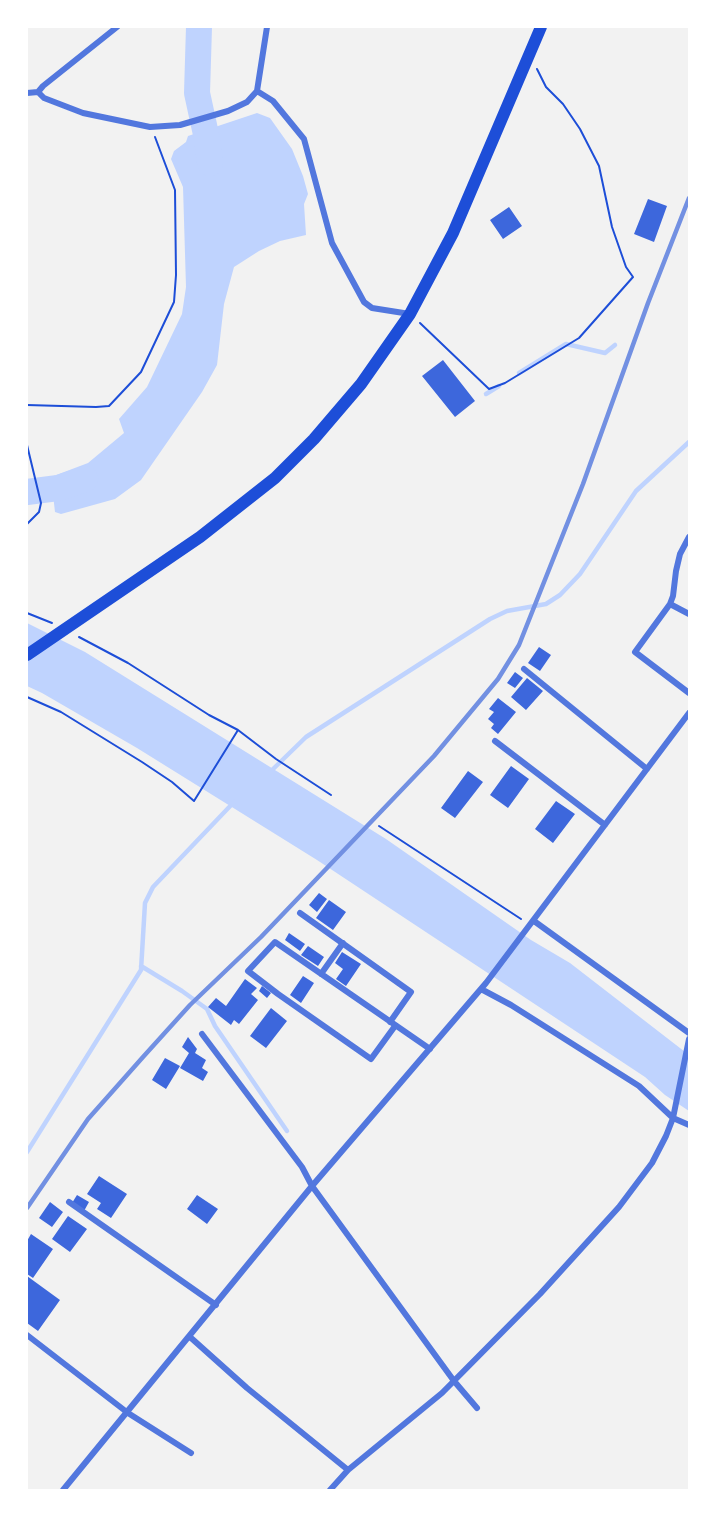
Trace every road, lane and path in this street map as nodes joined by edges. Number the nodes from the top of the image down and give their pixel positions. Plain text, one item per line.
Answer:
1 (117, 27) edge
2 (267, 27) edge
3 (541, 27) edge
4 (530, 53) junction
5 (38, 92) junction
6 (257, 92) junction
7 (27, 93) edge
8 (150, 127) junction
9 (410, 314) junction
10 (27, 405) edge
11 (27, 444) edge
12 (27, 524) edge
13 (689, 537) edge
14 (670, 604) junction
15 (27, 613) edge
16 (689, 614) edge
17 (62, 631) junction
18 (27, 655) edge
19 (524, 669) dead end
20 (689, 693) edge
21 (27, 698) edge
22 (689, 713) edge
23 (238, 730) junction
24 (495, 741) dead end
25 (647, 769) junction
26 (331, 795) dead end
27 (605, 825) junction
28 (379, 826) dead end
29 (300, 913) dead end
30 (531, 925) junction
31 (343, 944) junction
32 (321, 974) junction
33 (481, 989) junction
34 (393, 1024) junction
35 (202, 1034) dead end
36 (689, 1034) edge
37 (688, 1042) edge
38 (430, 1049) junction
39 (673, 1118) junction
40 (689, 1125) edge
41 (312, 1186) junction
42 (69, 1202) dead end
43 (216, 1305) junction
44 (27, 1335) edge
45 (190, 1337) junction
46 (454, 1381) junction
47 (477, 1408) dead end
48 (128, 1413) junction
49 (190, 1453) dead end
50 (348, 1470) junction
51 (63, 1490) edge
52 (330, 1490) edge

1 - 5 street
2 - 6 street
3 - 4 main road
4 - 9 main road
4 - 9 path
5 - 7 street
5 - 8 street
6 - 8 street
6 - 9 street
8 - 10 path
9 - 17 main road
11 - 12 path
13 - 14 street
14 - 16 street
14 - 20 street
15 - 17 path
17 - 18 main road
17 - 23 path
19 - 25 street
21 - 23 path
22 - 25 street
23 - 26 path
24 - 27 street
25 - 27 street
27 - 30 street
28 - 30 path
29 - 31 street
30 - 33 street
30 - 36 street
31 - 32 street
31 - 34 street
32 - 34 street
32 - 34 street
33 - 38 street
33 - 39 street
34 - 38 street
35 - 41 street
37 - 39 street
38 - 41 street
39 - 40 street
39 - 46 street
41 - 43 street
41 - 46 street
42 - 43 street
43 - 45 street
44 - 48 street
45 - 48 street
45 - 50 street
46 - 47 street
46 - 50 street
48 - 49 street
48 - 51 street
50 - 52 street

